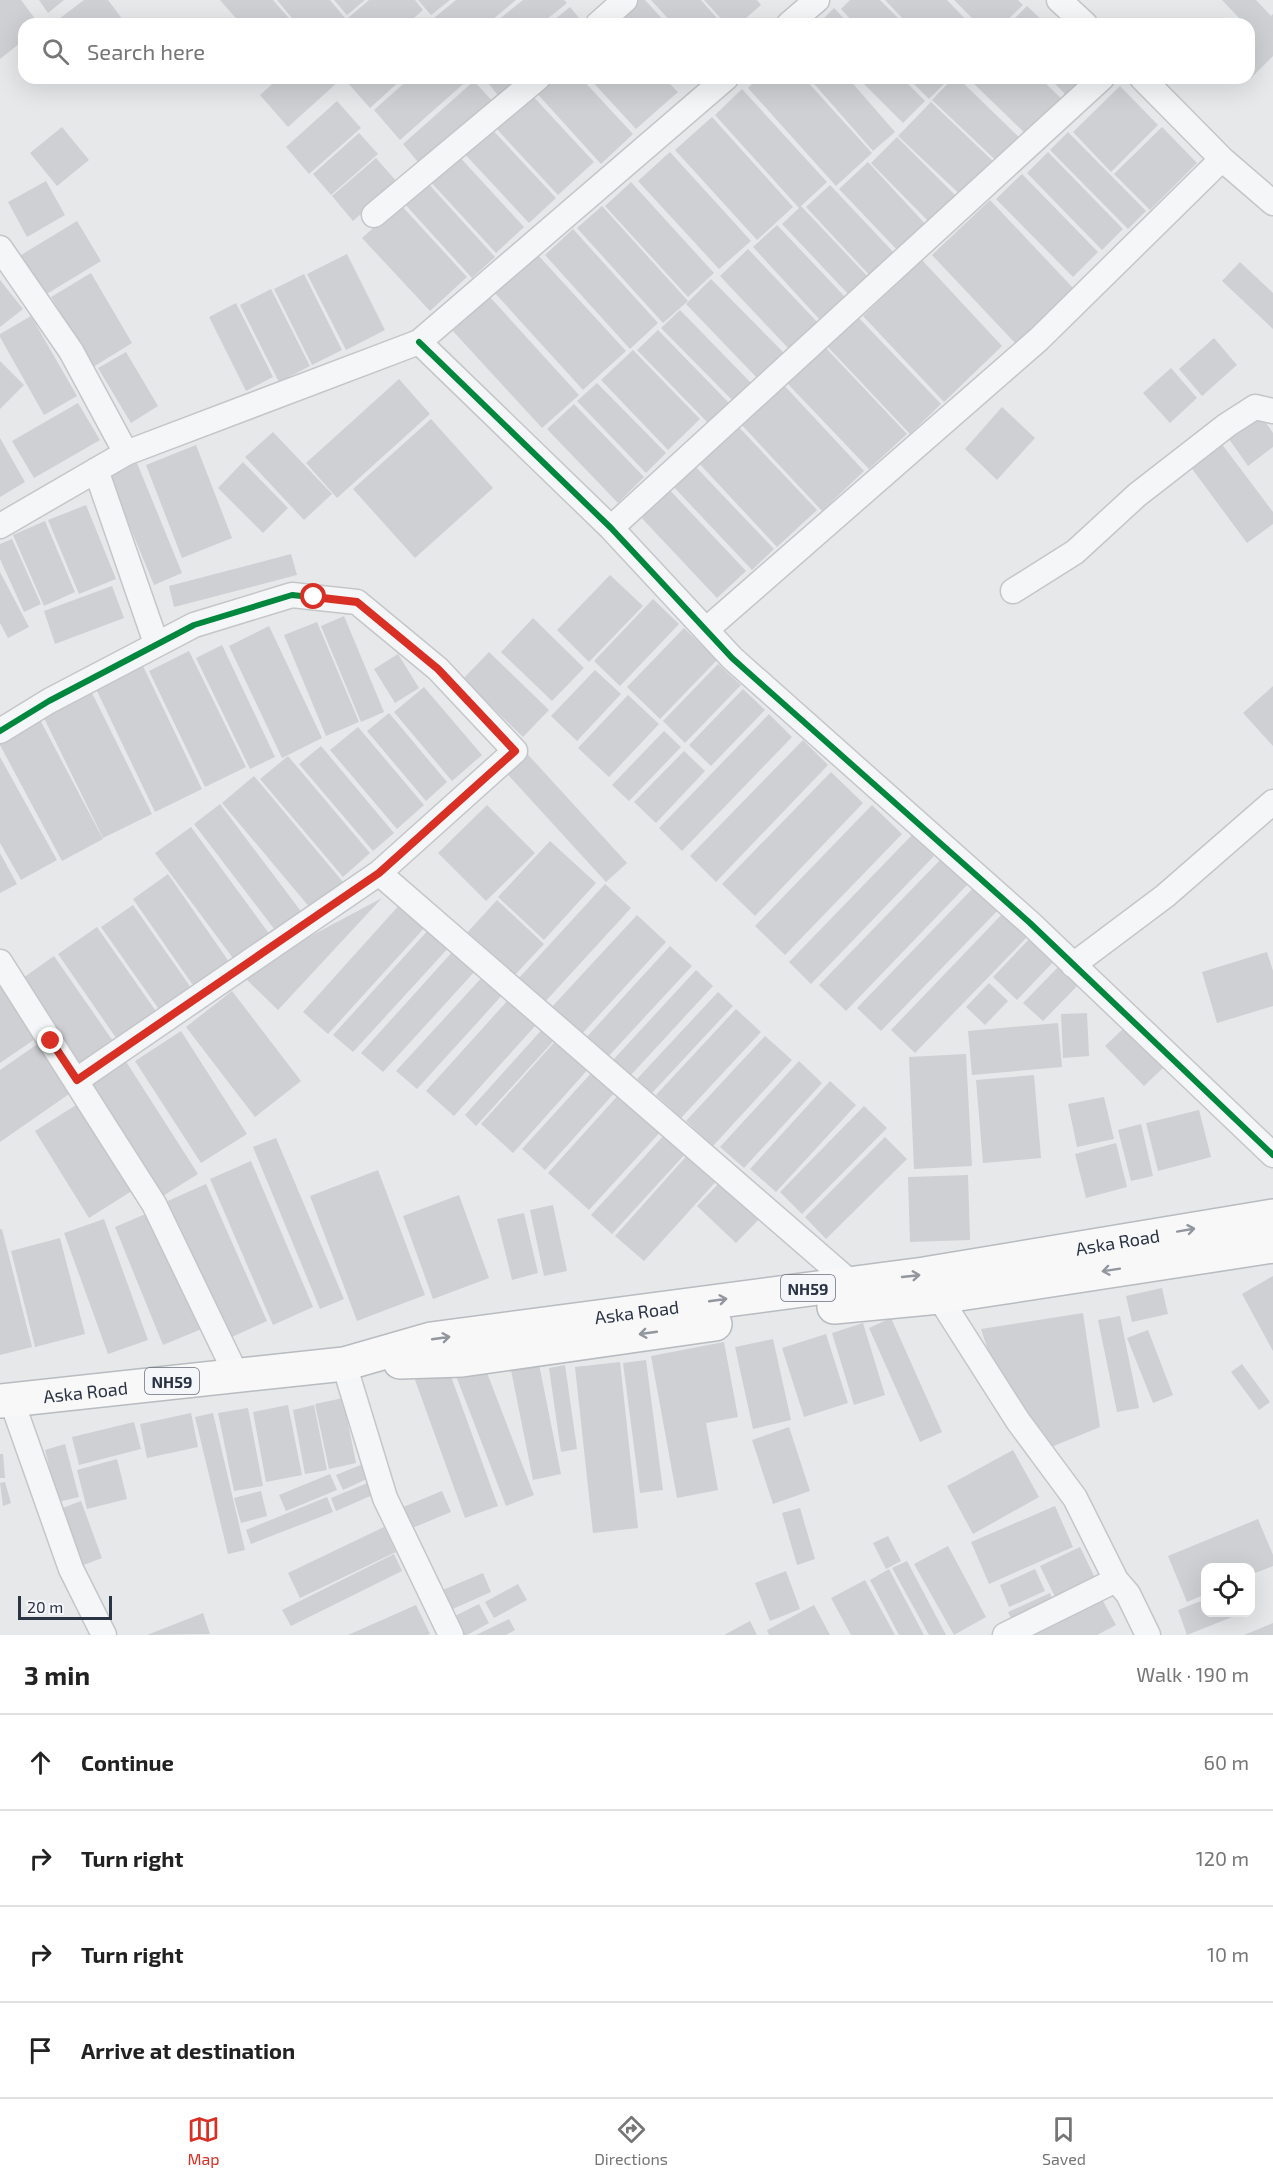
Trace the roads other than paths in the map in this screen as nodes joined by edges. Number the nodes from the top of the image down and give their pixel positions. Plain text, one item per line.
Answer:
1 (625, 0) edge
2 (816, 0) edge
3 (1059, 0) edge
4 (605, 18) edge
5 (796, 18) edge
6 (1078, 18) edge
7 (531, 84) edge
8 (719, 84) edge
9 (1095, 84) edge
10 (1148, 84) edge
11 (1222, 159) junction
12 (1273, 203) edge
13 (374, 215) dead end
14 (0, 248) edge
15 (419, 342) junction
16 (1273, 411) edge
17 (126, 453) junction
18 (96, 470) junction
19 (0, 526) edge
20 (611, 528) junction
21 (1013, 591) dead end
22 (707, 629) junction
23 (156, 643) junction
24 (0, 731) edge
25 (1273, 802) edge
26 (379, 873) junction
27 (0, 962) edge
28 (1073, 965) junction
29 (77, 1080) junction
30 (1273, 1155) edge
31 (1273, 1216) edge
32 (1273, 1246) edge
33 (850, 1282) junction
34 (939, 1297) junction
35 (344, 1364) junction
36 (236, 1374) junction
37 (5, 1400) edge
38 (1116, 1580) junction
39 (104, 1635) edge
40 (451, 1635) edge
41 (1005, 1635) edge
42 (1148, 1635) edge

1 - 4 street
2 - 5 street
3 - 6 street
7 - 13 street
8 - 15 street
9 - 20 street
10 - 11 street
11 - 12 street
11 - 22 street
14 - 17 street
15 - 17 street
15 - 20 street
16 - 21 street
17 - 18 street
18 - 19 street
18 - 23 street
20 - 22 street
22 - 28 street
23 - 24 street
23 - 26 street
25 - 28 street
26 - 29 street
26 - 33 street
27 - 29 street
28 - 30 street
29 - 36 street
33 -> 31 highway, Aska Road / NH59
32 -> 34 highway, NH59
35 -> 33 highway, Aska Road / NH59
34 -> 35 highway, NH59
34 - 38 street
35 - 36 highway, Aska Road / NH59
35 - 40 street
36 - 37 highway, Aska Road / NH59
37 - 39 street
38 - 41 street
38 - 42 street

